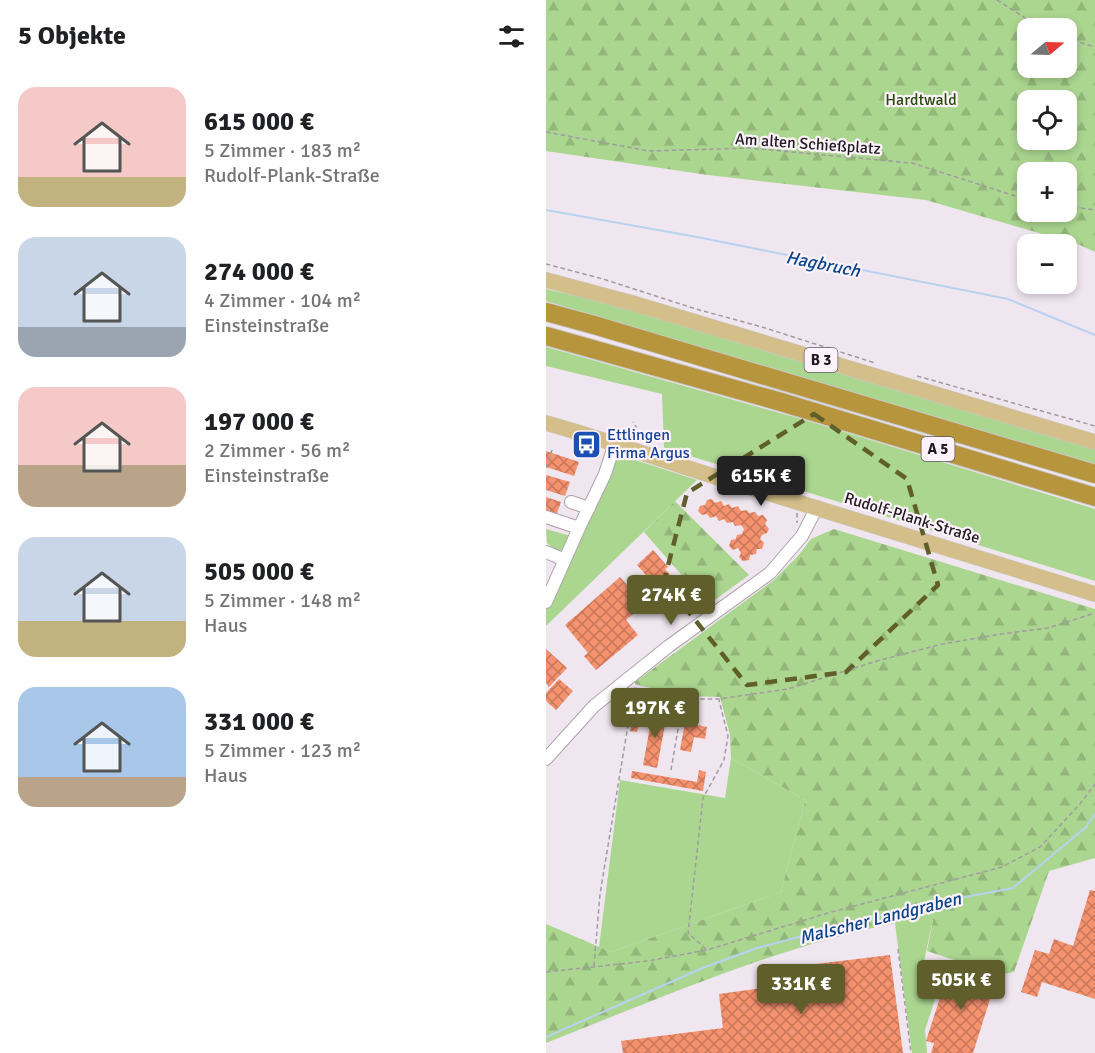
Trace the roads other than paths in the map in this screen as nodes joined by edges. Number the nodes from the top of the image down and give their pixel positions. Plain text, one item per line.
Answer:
1 (546, 280) edge
2 (546, 312) edge
3 (546, 336) edge
4 (546, 423) edge
5 (1095, 442) edge
6 (615, 443) junction
7 (1095, 474) edge
8 (1095, 496) edge
9 (572, 502) dead end
10 (817, 507) junction
11 (589, 508) junction
12 (546, 517) edge
13 (579, 528) junction
14 (546, 552) edge
15 (565, 560) junction
16 (1095, 594) edge
17 (547, 599) edge
18 (546, 759) edge

1 - 5 main road, B 3
2 - 7 highway, A 5
3 - 8 highway, A 5
4 - 6 main road, Rudolf-Plank-Straße
6 - 10 main road, Rudolf-Plank-Straße
6 - 11 street
9 - 11 street
10 - 16 main road, Rudolf-Plank-Straße
10 - 18 street
11 - 13 street
12 - 13 street
13 - 15 street
14 - 15 street
15 - 17 street

